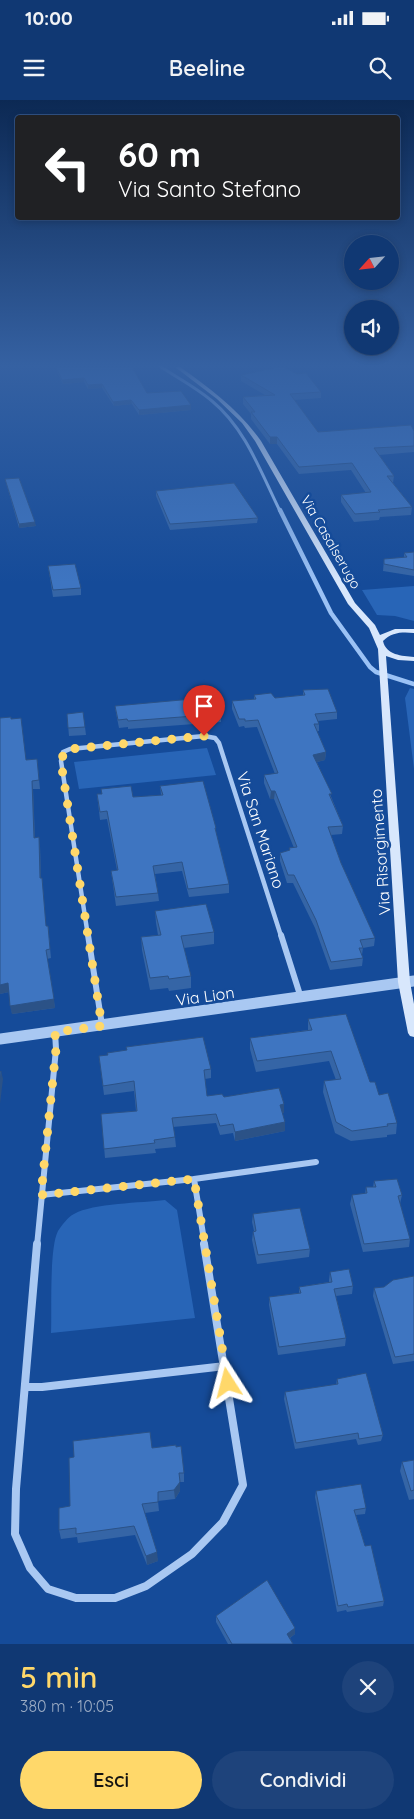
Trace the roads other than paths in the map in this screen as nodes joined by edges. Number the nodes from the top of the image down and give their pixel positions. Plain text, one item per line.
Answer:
1 (257, 439) edge
2 (366, 620) junction
3 (400, 630) junction
4 (414, 631) edge
5 (381, 645) junction
6 (410, 659) edge
7 (382, 669) junction
8 (409, 982) edge
9 (301, 998) junction
10 (102, 1026) junction
11 (55, 1032) junction
12 (414, 1033) edge
13 (0, 1039) edge
14 (316, 1162) dead end
15 (194, 1179) junction
16 (41, 1195) junction
17 (225, 1366) junction
18 (25, 1387) junction

1 - 2 main road, Via Casalserugo
2 - 3 main road
2 - 5 main road, Via Casalserugo
3 - 4 main road
3 - 5 main road
5 - 6 main road
5 - 7 main road, Via Risorgimento
6 - 7 main road
7 - 8 main road, Via Risorgimento
8 - 9 street, Via Lion
8 - 12 main road, Via Risorgimento
9 - 10 street, Via Lion
9 - 10 street, Via San Mariano
10 - 11 street, Via Lion
11 - 13 street, Via Lion
11 - 16 street
14 - 15 street
15 - 16 street
15 - 17 street
16 - 18 street
17 - 18 street
17 - 18 street

